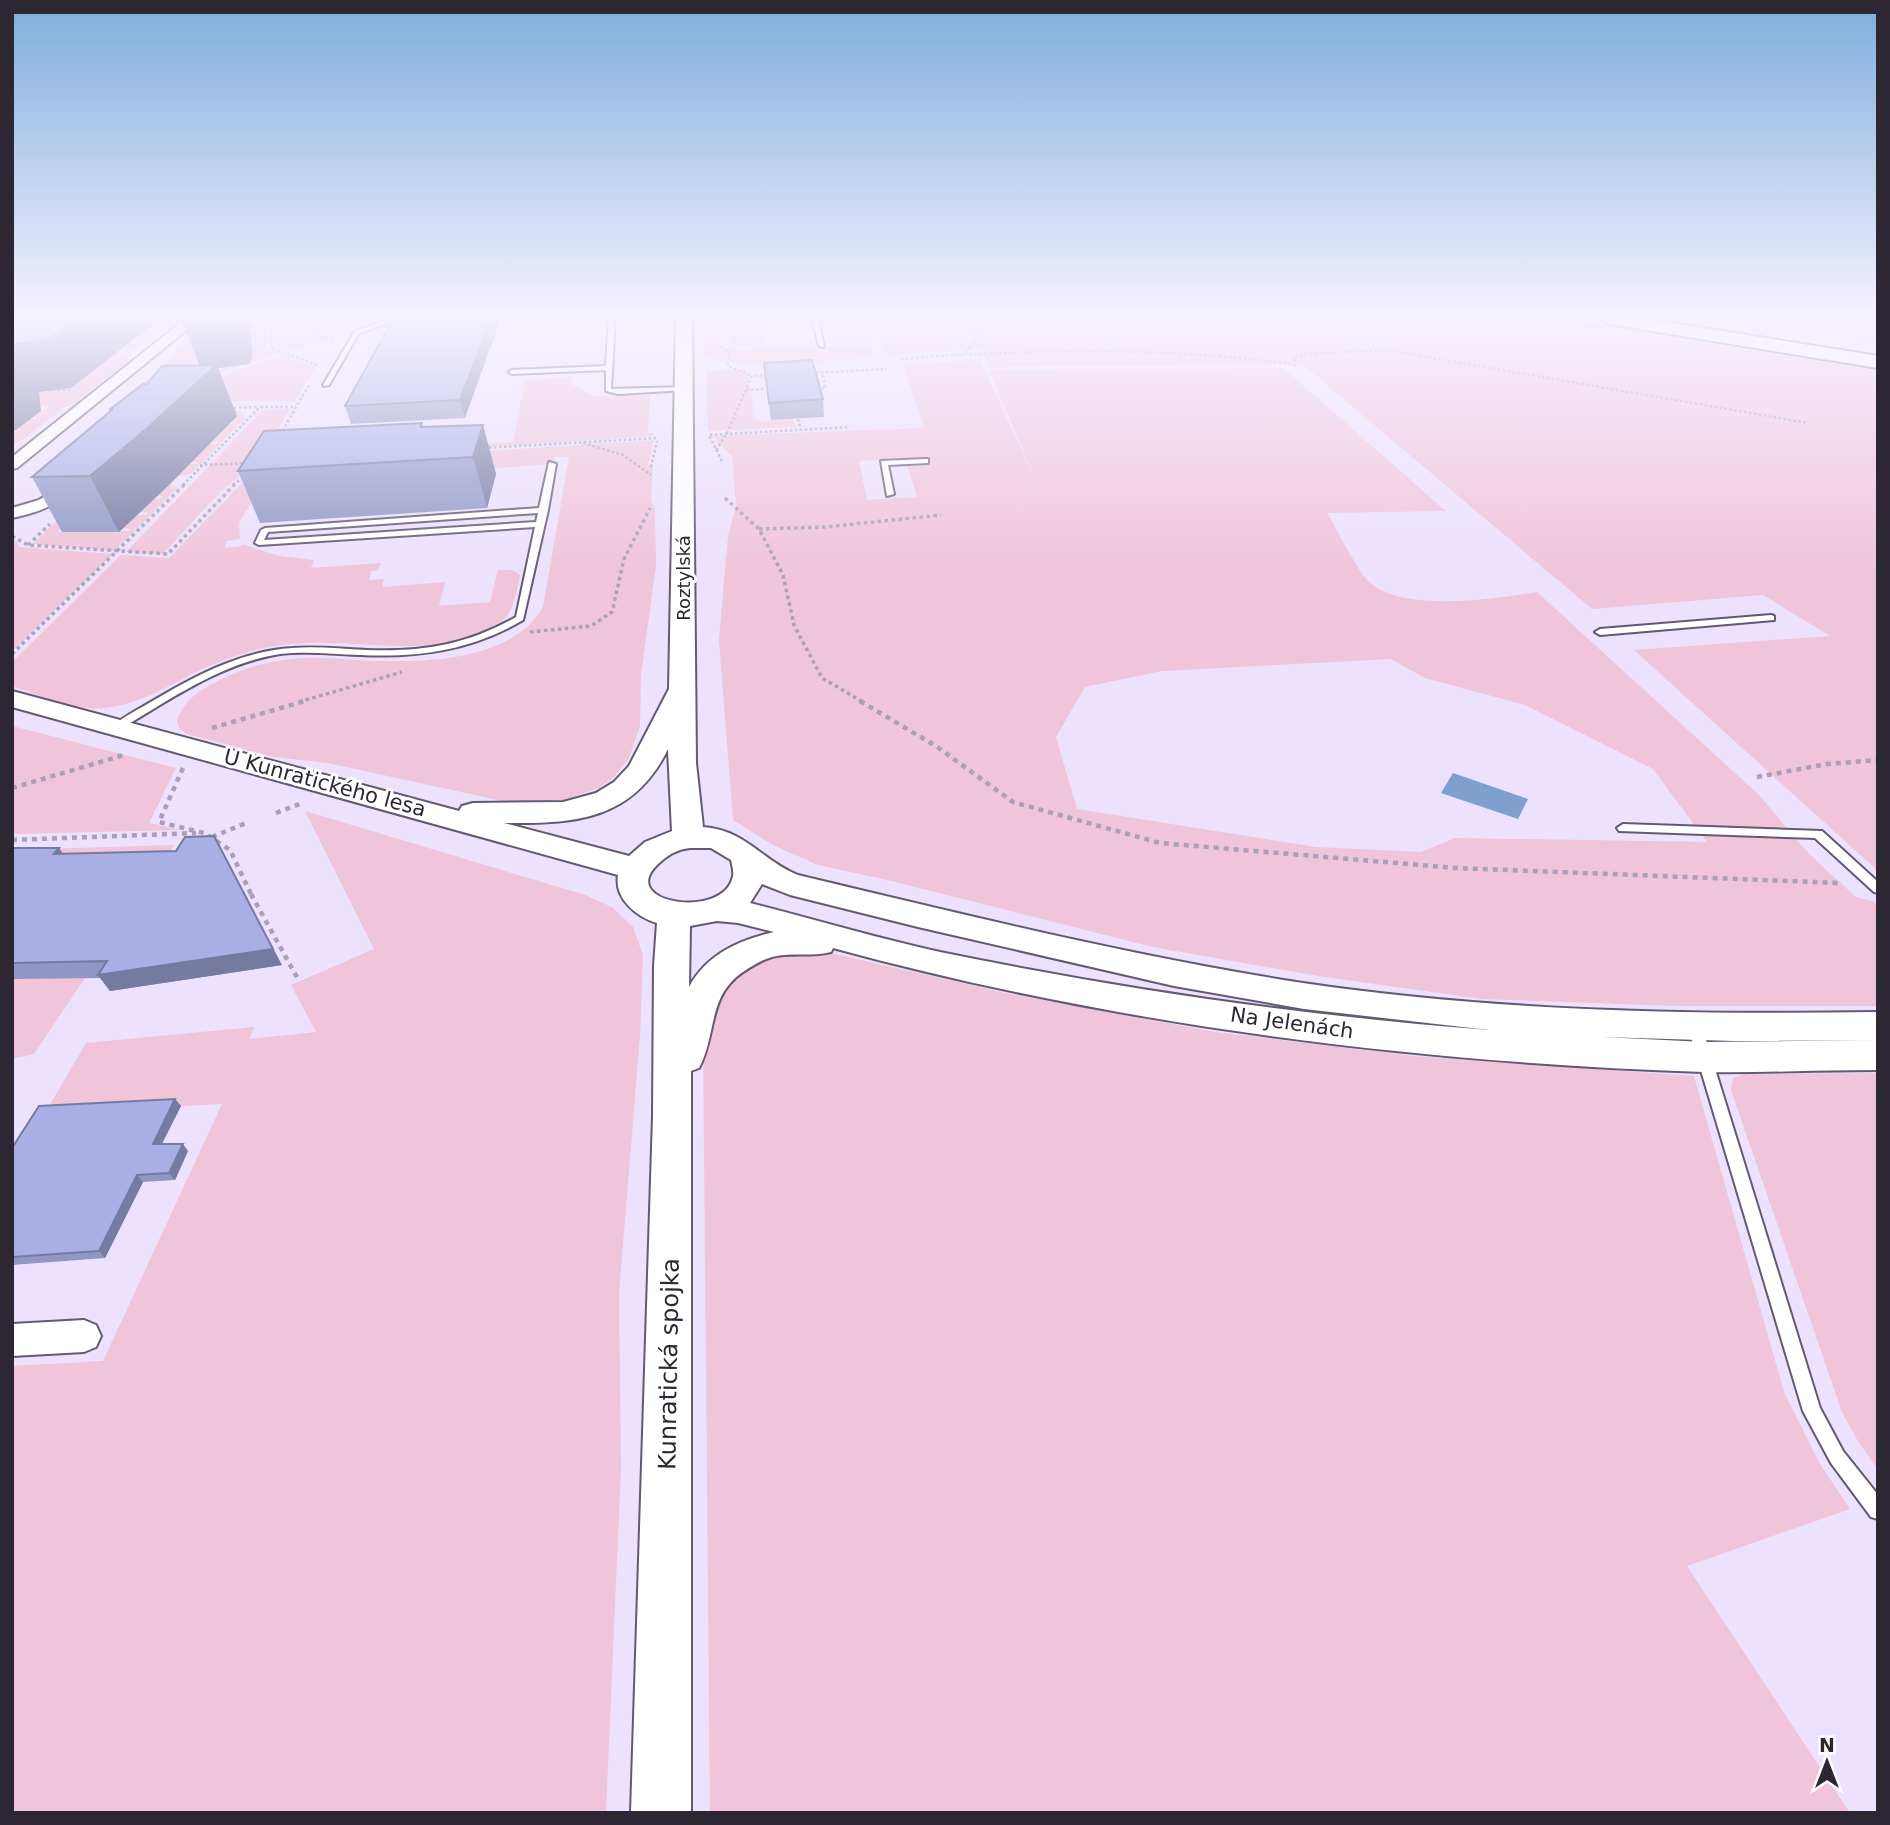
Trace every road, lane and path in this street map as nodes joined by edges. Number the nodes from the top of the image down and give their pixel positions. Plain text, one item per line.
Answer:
1 (98, 403) edge
2 (298, 403) edge
3 (684, 403) edge
4 (740, 403) edge
5 (1689, 403) edge
6 (260, 407) junction
7 (296, 407) junction
8 (221, 408) dead end
9 (798, 419) edge
10 (1808, 424) dead end
11 (850, 427) dead end
12 (801, 430) junction
13 (727, 433) junction
14 (657, 438) dead end
15 (277, 440) edge
16 (579, 442) junction
17 (478, 449) edge
18 (655, 449) dead end
19 (716, 450) junction
20 (722, 461) dead end
21 (925, 461) dead end
22 (251, 463) edge
23 (552, 464) dead end
24 (12, 465) edge
25 (200, 465) junction
26 (651, 467) dead end
27 (254, 469) edge
28 (86, 470) edge
29 (651, 475) dead end
30 (890, 494) dead end
31 (725, 498) dead end
32 (544, 510) junction
33 (12, 513) edge
34 (941, 515) dead end
35 (539, 524) junction
36 (759, 529) junction
37 (12, 536) edge
38 (119, 551) junction
39 (1771, 618) dead end
40 (1600, 632) dead end
41 (12, 654) edge
42 (682, 687) junction
43 (12, 699) edge
44 (118, 726) junction
45 (170, 740) junction
46 (1878, 760) edge
47 (183, 766) dead end
48 (1757, 777) dead end
49 (12, 788) edge
50 (436, 814) junction
51 (246, 823) dead end
52 (1623, 828) dead end
53 (204, 833) junction
54 (212, 837) junction
55 (688, 838) junction
56 (194, 839) edge
57 (12, 840) edge
58 (746, 854) junction
59 (636, 869) junction
60 (1875, 886) edge
61 (251, 894) junction
62 (245, 898) edge
63 (716, 909) junction
64 (677, 915) junction
65 (938, 964) junction
66 (299, 981) dead end
67 (1878, 1026) edge
68 (1700, 1042) junction
69 (1878, 1055) edge
70 (674, 1116) junction
71 (84, 1336) dead end
72 (12, 1340) edge
73 (1878, 1510) edge
74 (662, 1813) edge

1 - 24 street
2 - 7 path
3 - 42 main road, Roztylská
4 - 13 path
5 - 10 path
6 - 7 path
6 - 8 path
6 - 25 path
7 - 15 path
9 - 12 path
11 - 12 path
12 - 13 path
13 - 19 path
13 - 19 path
14 - 16 path
16 - 17 path
16 - 29 path
18 - 26 path
19 - 20 path
21 - 30 lane
22 - 25 path
23 - 32 lane
25 - 38 path
27 - 38 path
28 - 33 street
31 - 36 path
32 - 35 lane
32 - 35 lane
34 - 36 path
35 - 44 lane
36 - 60 path
37 - 38 path
38 - 41 path
39 - 40 lane
42 - 50 main road
42 - 55 main road, Roztylská
43 - 44 main road, U Kunratického lesa
44 - 45 main road, U Kunratického lesa
45 - 49 path
45 - 50 main road, U Kunratického lesa
46 - 48 path
47 - 53 path
50 - 59 main road, U Kunratického lesa
51 - 54 path
52 - 60 lane
53 - 54 path
53 - 56 path
53 - 57 path
54 - 61 path
55 - 58 main road, Na Jelenách
55 - 59 main road, Na Jelenách
58 - 63 main road, Na Jelenách
58 - 68 main road, Na Jelenách
59 - 64 main road, Na Jelenách
61 - 62 path
61 - 66 path
63 - 64 main road, Na Jelenách
63 - 65 main road, Na Jelenách
64 - 70 main road, Kunratická spojka
65 - 68 main road, Na Jelenách
65 - 70 main road
67 - 68 main road, Na Jelenách
68 - 69 main road, Na Jelenách
68 - 73 lane
70 - 74 main road, Kunratická spojka
71 - 72 street

